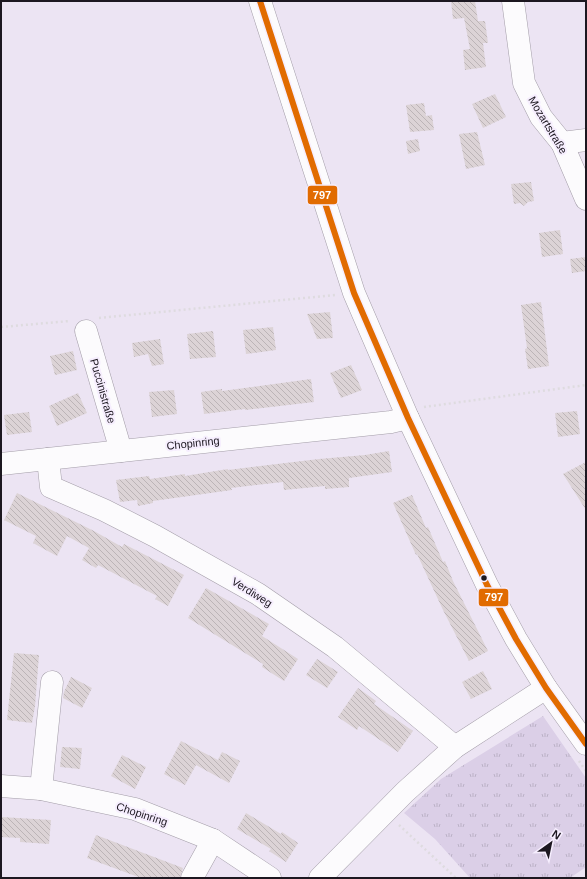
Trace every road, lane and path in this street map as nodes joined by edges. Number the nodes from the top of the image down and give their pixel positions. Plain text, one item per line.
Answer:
1 (260, 1) edge
2 (513, 1) edge
3 (586, 140) edge
4 (562, 143) junction
5 (586, 199) edge
6 (354, 293) junction
7 (86, 323) junction
8 (1, 327) edge
9 (586, 385) edge
10 (407, 414) junction
11 (121, 450) junction
12 (48, 459) junction
13 (1, 464) edge
14 (52, 682) dead end
15 (546, 688) junction
16 (586, 744) edge
17 (455, 747) junction
18 (1, 786) edge
19 (41, 789) junction
20 (385, 812) junction
21 (213, 840) junction
22 (192, 878) edge
23 (270, 878) edge
24 (320, 878) edge
25 (456, 878) edge

1 - 6 street
2 - 4 street, Mozartstraße
3 - 4 street
4 - 5 street, Mozartstraße
6 - 7 path
6 - 10 street
7 - 8 path
7 - 11 street, Puccinistraße
9 - 10 path
10 - 11 street, Chopinring
10 - 15 street
11 - 12 street, Chopinring
12 - 13 street, Chopinring
12 - 17 street, Verdiweg
14 - 19 street
15 - 16 street
15 - 17 street
17 - 20 street
18 - 19 street, Chopinring
19 - 21 street, Chopinring
20 - 24 street
20 - 25 path
21 - 22 street
21 - 23 street, Chopinring

